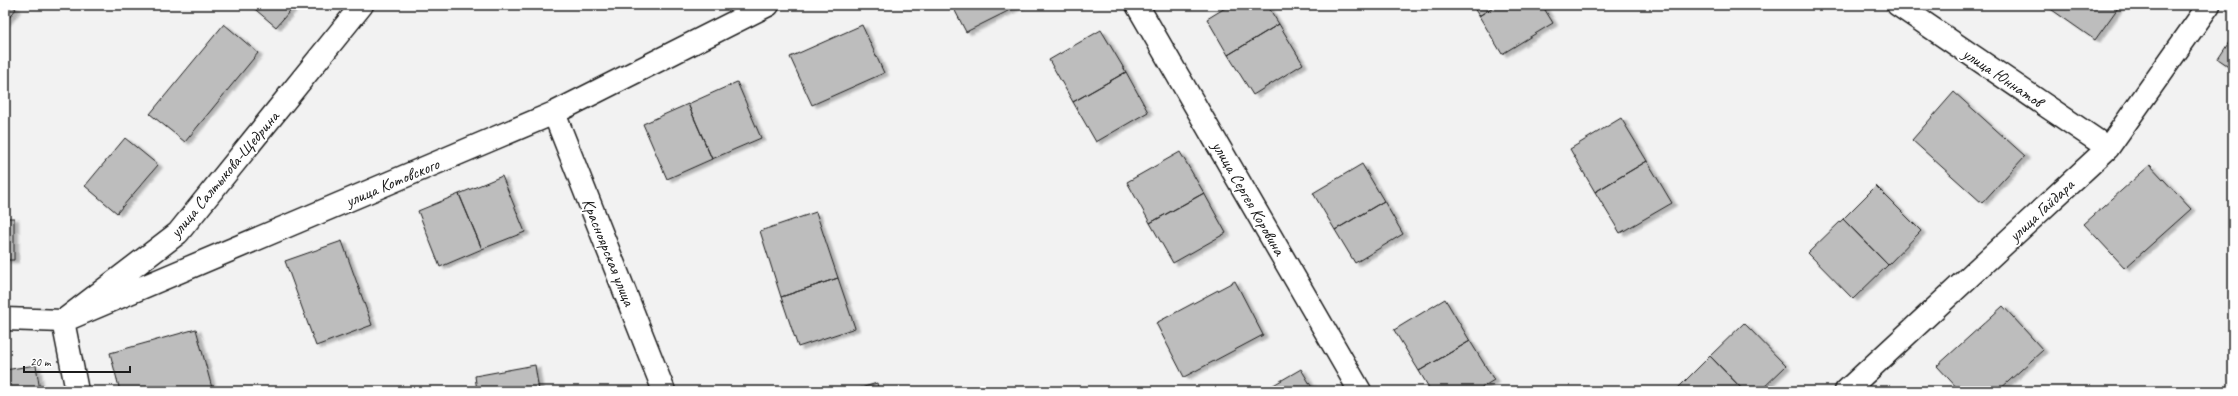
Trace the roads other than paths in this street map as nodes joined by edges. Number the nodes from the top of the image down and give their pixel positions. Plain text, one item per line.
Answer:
1 (362, 5) edge
2 (768, 5) edge
3 (1137, 5) edge
4 (1898, 5) edge
5 (2209, 5) edge
6 (554, 113) junction
7 (2108, 148) junction
8 (5, 319) edge
9 (63, 321) junction
10 (77, 391) edge
11 (664, 391) edge
12 (1360, 391) edge
13 (1846, 391) edge

1 - 9 street, улица Салтыкова-Щедрина
2 - 6 street, улица Котовского
3 - 12 street, улица Сергея Коровина
4 - 7 street, улица Юннатов
5 - 7 street, улица Гайдара
6 - 9 street, улица Котовского
6 - 11 street, Красноярская улица
7 - 13 street, улица Гайдара
8 - 9 street, улица Котовского
9 - 10 street

